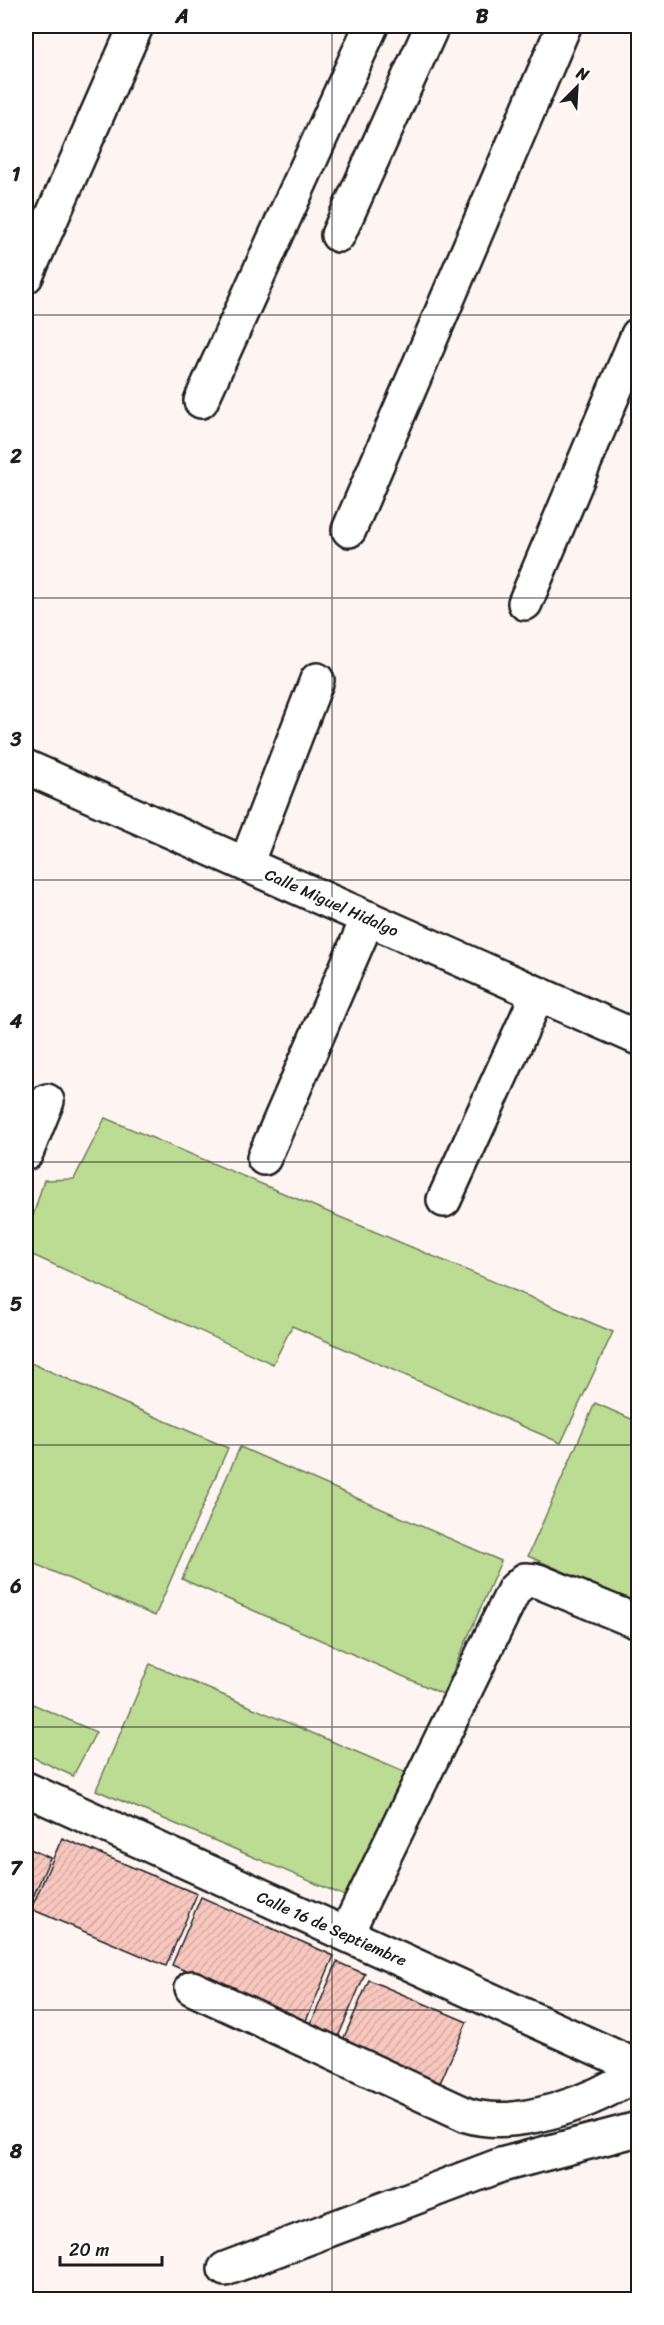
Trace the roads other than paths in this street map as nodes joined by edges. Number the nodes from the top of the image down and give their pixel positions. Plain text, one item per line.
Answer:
1 (136, 26) edge
2 (371, 26) edge
3 (432, 26) edge
4 (564, 26) edge
5 (338, 235) dead end
6 (26, 276) edge
7 (639, 335) edge
8 (201, 401) dead end
9 (349, 530) dead end
10 (525, 603) dead end
11 (316, 680) dead end
12 (26, 767) edge
13 (246, 864) junction
14 (368, 918) junction
15 (538, 994) junction
16 (639, 1038) edge
17 (47, 1101) dead end
18 (26, 1154) edge
19 (264, 1158) dead end
20 (444, 1200) dead end
21 (639, 1622) edge
22 (26, 1789) edge
23 (346, 1934) junction
24 (192, 1988) dead end
25 (639, 2067) edge
26 (639, 2072) edge
27 (639, 2129) edge
28 (225, 2269) dead end

1 - 6 street
2 - 8 street
3 - 5 street
4 - 9 street
7 - 10 street
11 - 13 street
12 - 13 street, Calle Miguel Hidalgo
13 - 14 street, Calle Miguel Hidalgo
14 - 15 street, Calle Miguel Hidalgo
14 - 19 street
15 - 16 street, Calle Miguel Hidalgo
15 - 20 street
17 - 18 street
21 - 23 street
22 - 23 street, Calle 16 de Septiembre
23 - 25 street, Calle 16 de Septiembre
24 - 26 street
27 - 28 street

